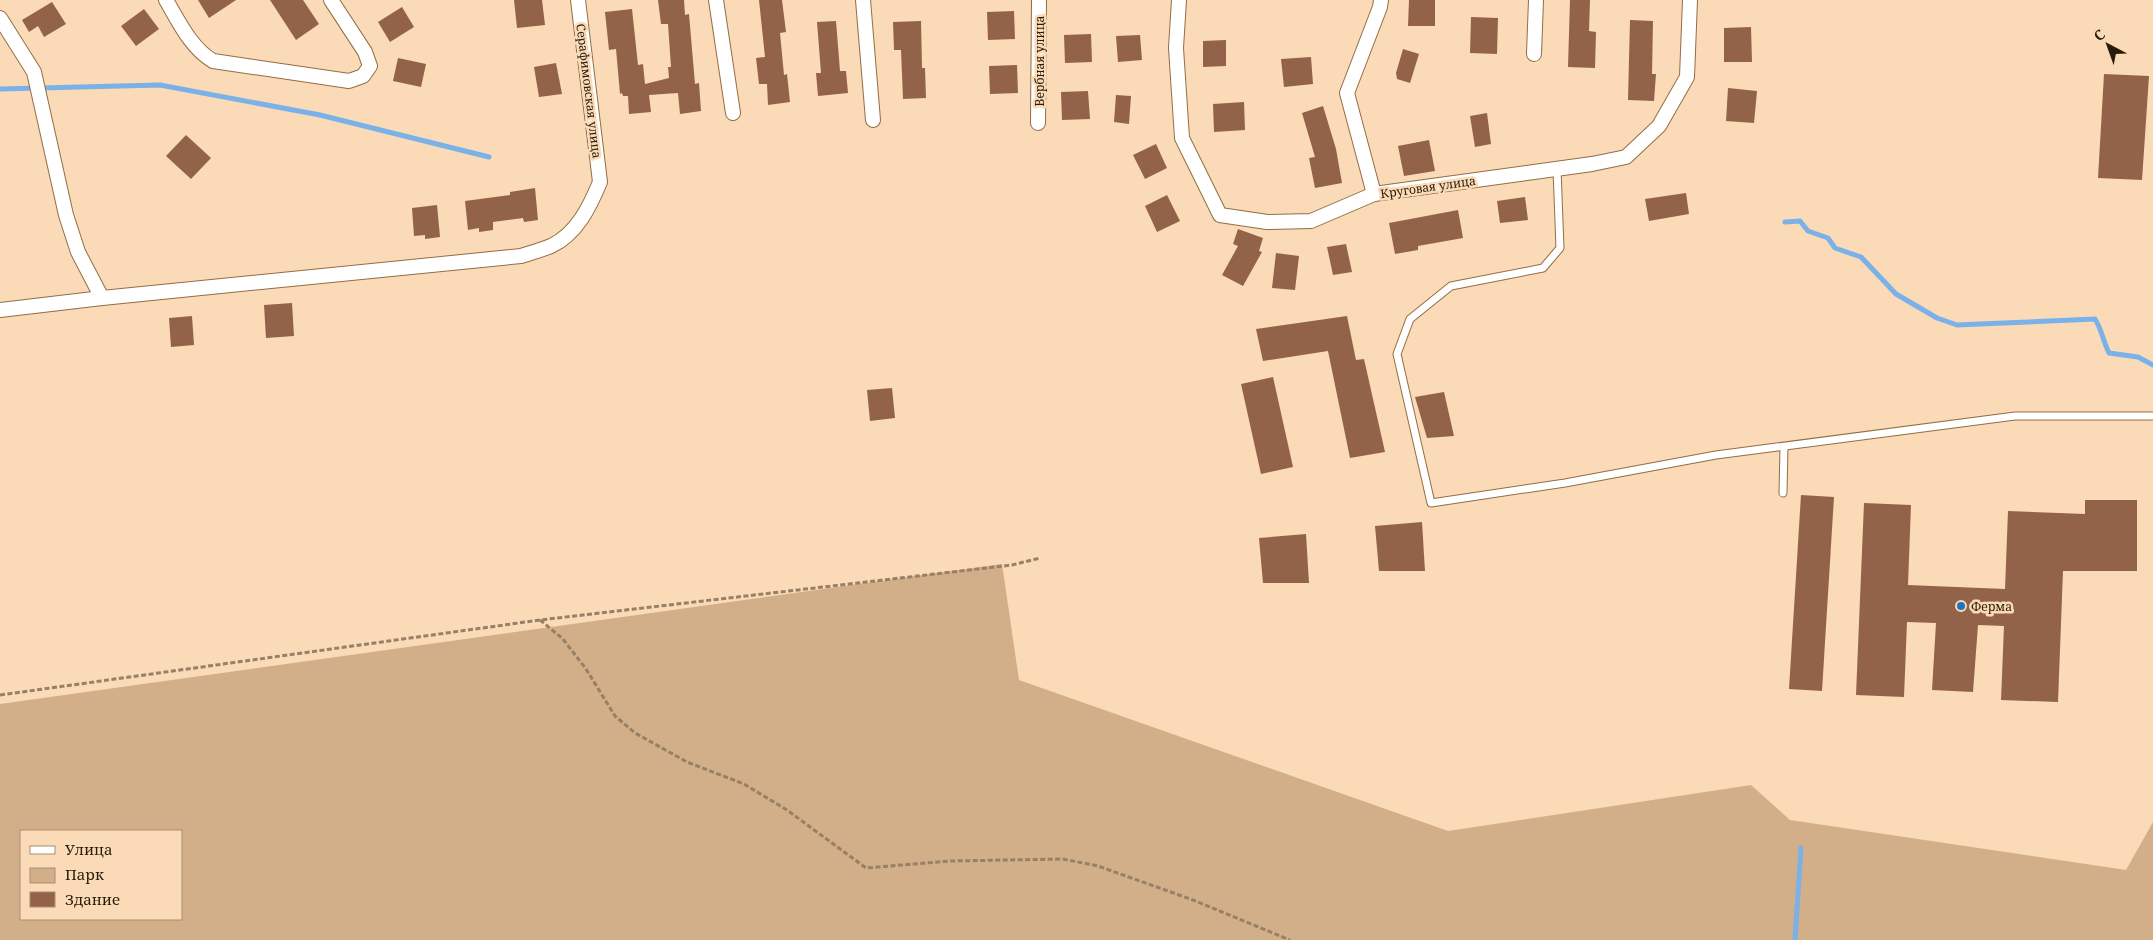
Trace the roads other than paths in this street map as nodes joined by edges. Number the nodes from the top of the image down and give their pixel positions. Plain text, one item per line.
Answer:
1 (166, 0) edge
2 (331, 0) edge
3 (578, 0) edge
4 (716, 0) edge
5 (863, 0) edge
6 (1039, 0) edge
7 (1179, 0) edge
8 (1381, 0) edge
9 (1536, 0) edge
10 (1690, 0) edge
11 (0, 18) edge
12 (1534, 54) dead end
13 (733, 113) dead end
14 (873, 120) dead end
15 (1038, 123) dead end
16 (1556, 169) junction
17 (1374, 194) junction
18 (102, 298) junction
19 (0, 310) edge
20 (2153, 416) edge
21 (1784, 447) junction
22 (1783, 493) dead end

1 - 2 street
3 - 18 street, Серафимовская улица
4 - 13 street
5 - 14 street
6 - 15 street, Вербная улица
7 - 17 street, Круговая улица
8 - 17 street
9 - 12 street
10 - 16 street, Круговая улица
11 - 18 street
16 - 17 street, Круговая улица
16 - 21 lane
18 - 19 street
20 - 21 lane
21 - 22 lane

